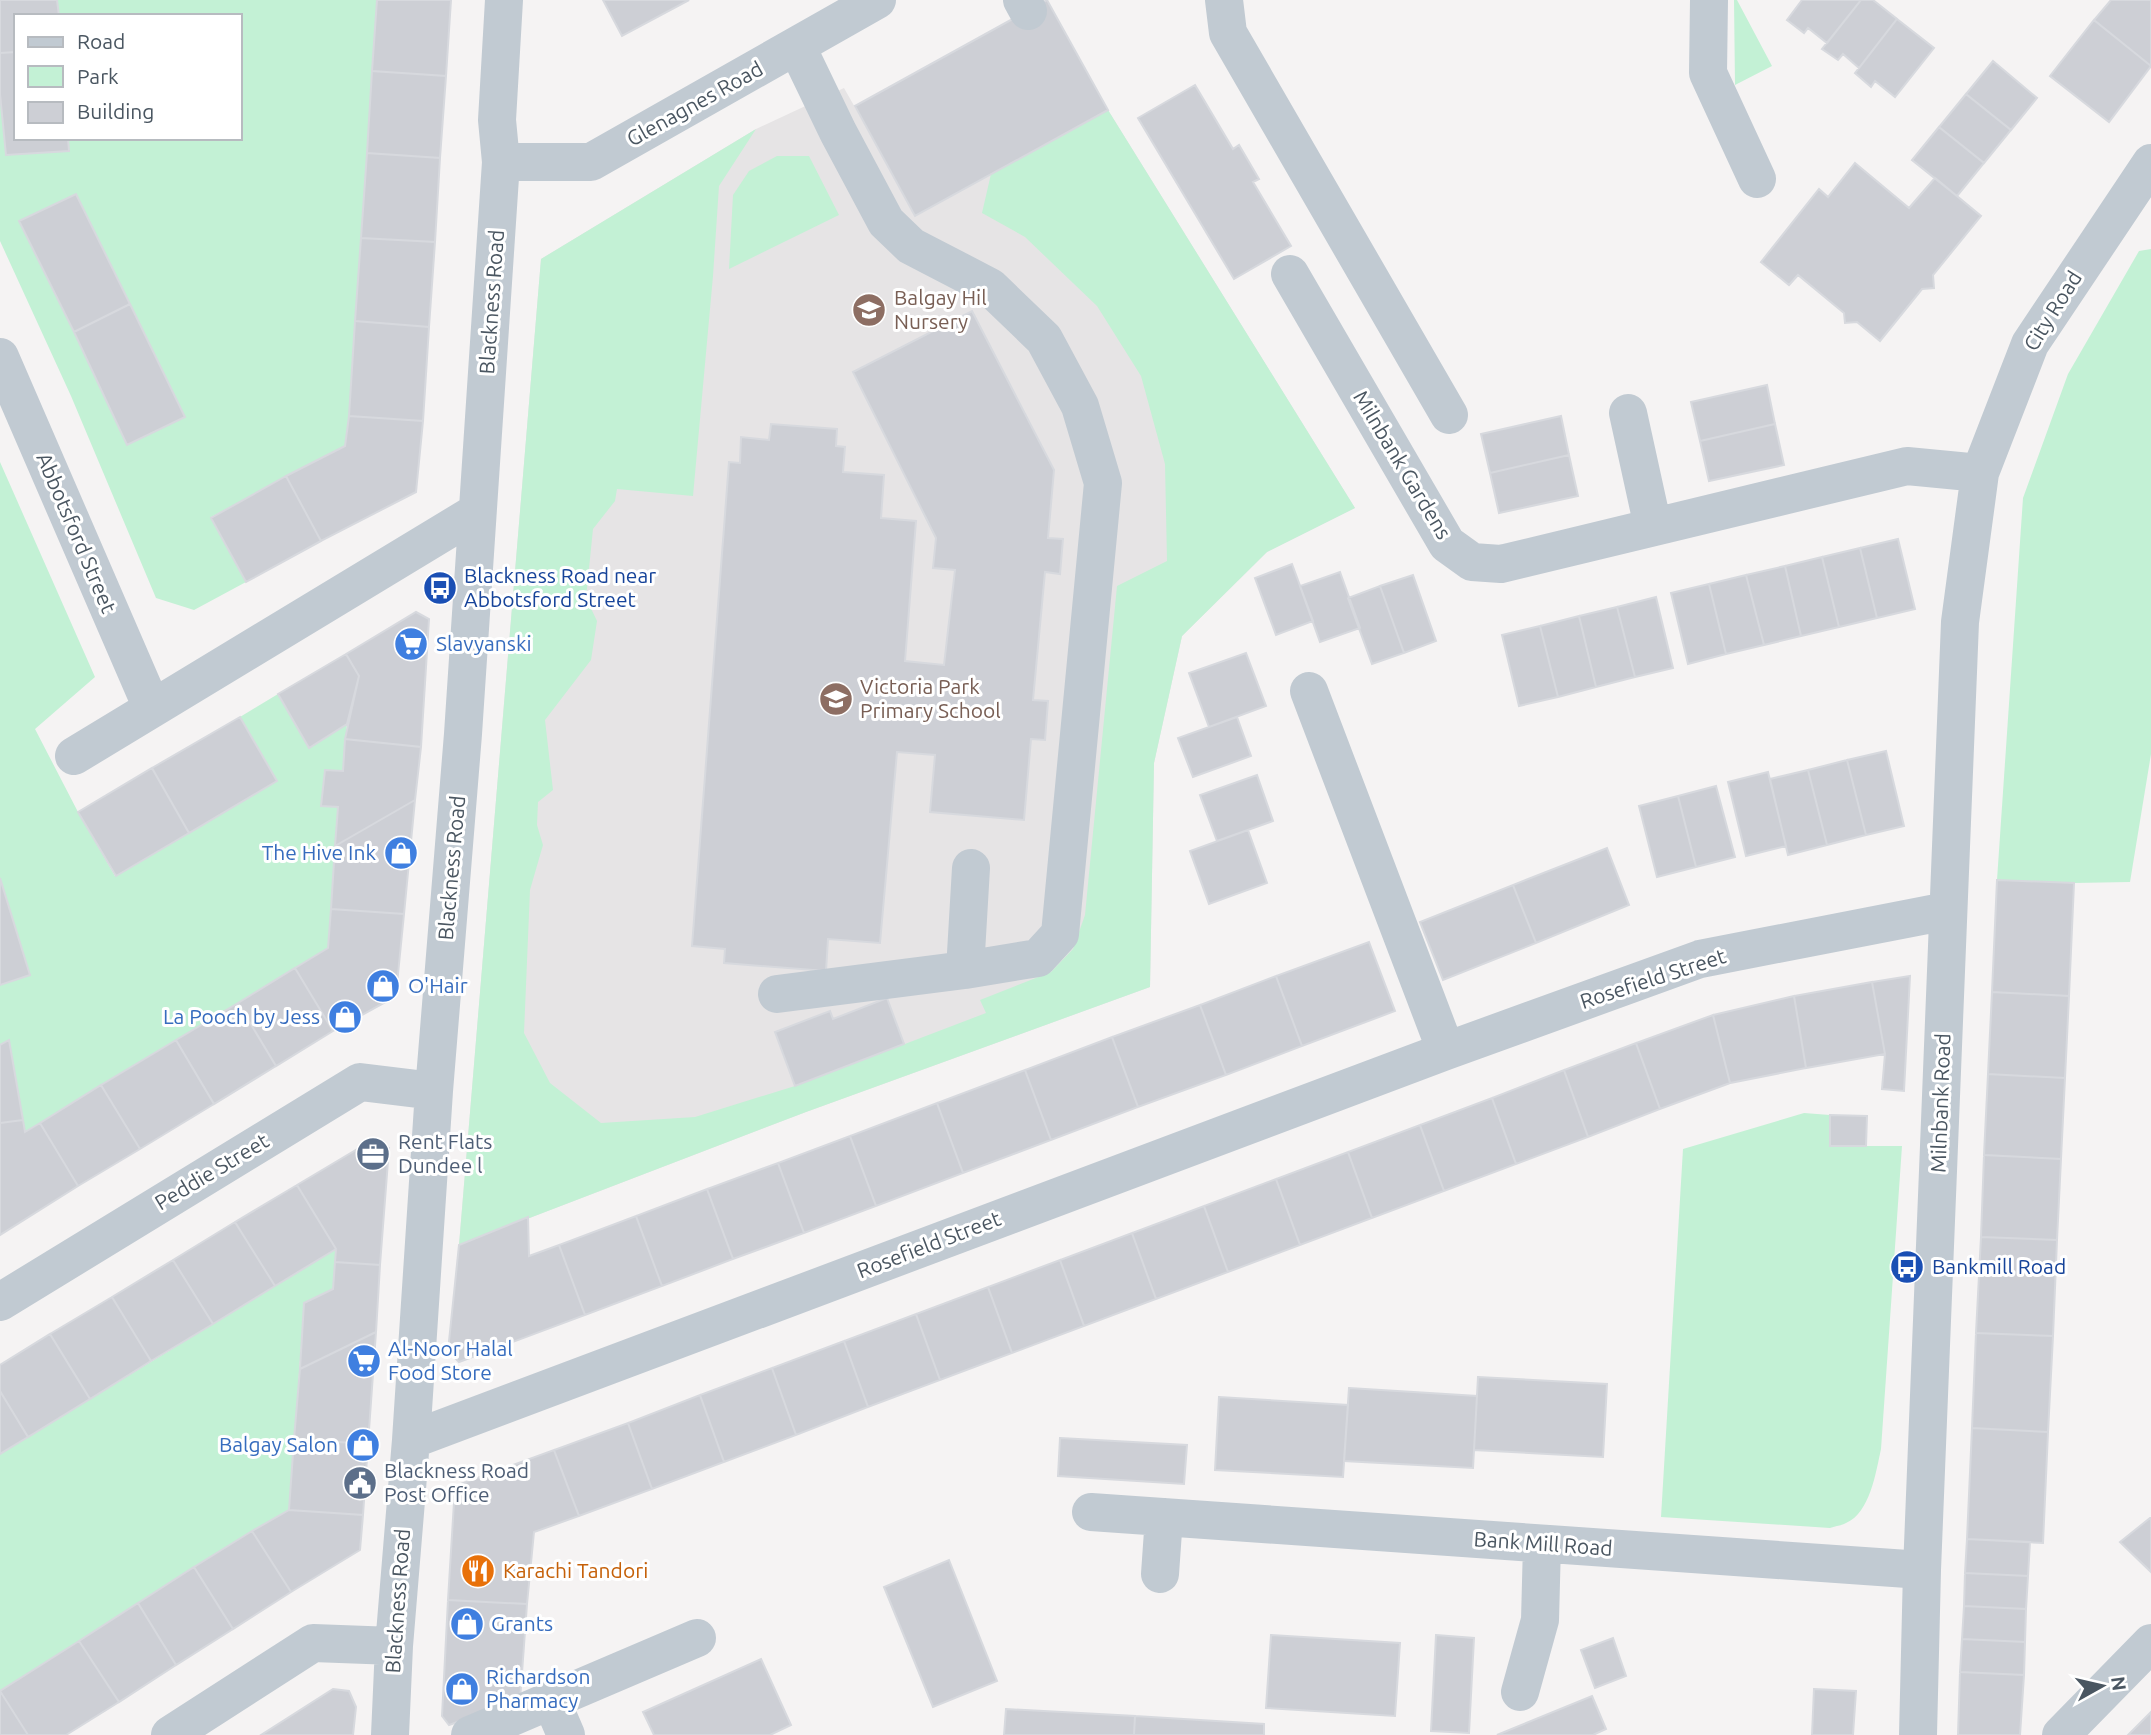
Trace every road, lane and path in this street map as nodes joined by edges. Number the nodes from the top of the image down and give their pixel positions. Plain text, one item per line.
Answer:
1 (504, 0) edge
2 (877, 0) edge
3 (1224, 0) edge
4 (1709, 0) edge
5 (797, 47) junction
6 (501, 162) junction
7 (2148, 174) edge
8 (1757, 179) dead end
9 (1290, 274) dead end
10 (0, 357) edge
11 (1628, 413) dead end
12 (1449, 415) dead end
13 (1980, 473) junction
14 (477, 512) junction
15 (1653, 527) junction
16 (1310, 691) dead end
17 (152, 708) junction
18 (74, 756) dead end
19 (971, 869) dead end
20 (1947, 911) junction
21 (965, 970) junction
22 (777, 994) dead end
23 (1446, 1051) junction
24 (435, 1091) junction
25 (0, 1302) edge
26 (411, 1440) junction
27 (1091, 1512) dead end
28 (1164, 1517) junction
29 (1542, 1544) junction
30 (1922, 1570) junction
31 (1160, 1574) dead end
32 (697, 1638) dead end
33 (2151, 1643) edge
34 (394, 1646) junction
35 (1520, 1692) dead end
36 (551, 1700) junction
37 (170, 1735) edge
38 (390, 1735) edge
39 (470, 1735) edge
40 (566, 1735) edge
41 (1918, 1735) edge
42 (2061, 1735) edge

1 - 6 street, Blackness Road
2 - 5 street, Glenagnes Road
3 - 12 street
4 - 8 street
5 - 6 street, Glenagnes Road
5 - 21 street
6 - 14 street, Blackness Road
7 - 13 street, City Road
9 - 15 street, Milnbank Gardens
10 - 17 street, Abbotsford Street
11 - 15 street
13 - 15 street, Milnbank Gardens
13 - 20 street, Milnbank Road
14 - 17 street
14 - 24 street, Blackness Road
16 - 23 street
17 - 18 street
19 - 21 street
20 - 23 street, Rosefield Street
20 - 30 street, Milnbank Road
21 - 22 street
23 - 26 street, Rosefield Street
24 - 25 street, Peddie Street
24 - 26 street, Blackness Road
26 - 34 street, Blackness Road
27 - 28 street, Bank Mill Road
28 - 29 street, Bank Mill Road
28 - 31 street
29 - 30 street, Bank Mill Road
29 - 35 street
30 - 41 street, Milnbank Road
32 - 36 street
33 - 42 street
34 - 37 street
34 - 38 street, Blackness Road
36 - 39 street
36 - 40 street

